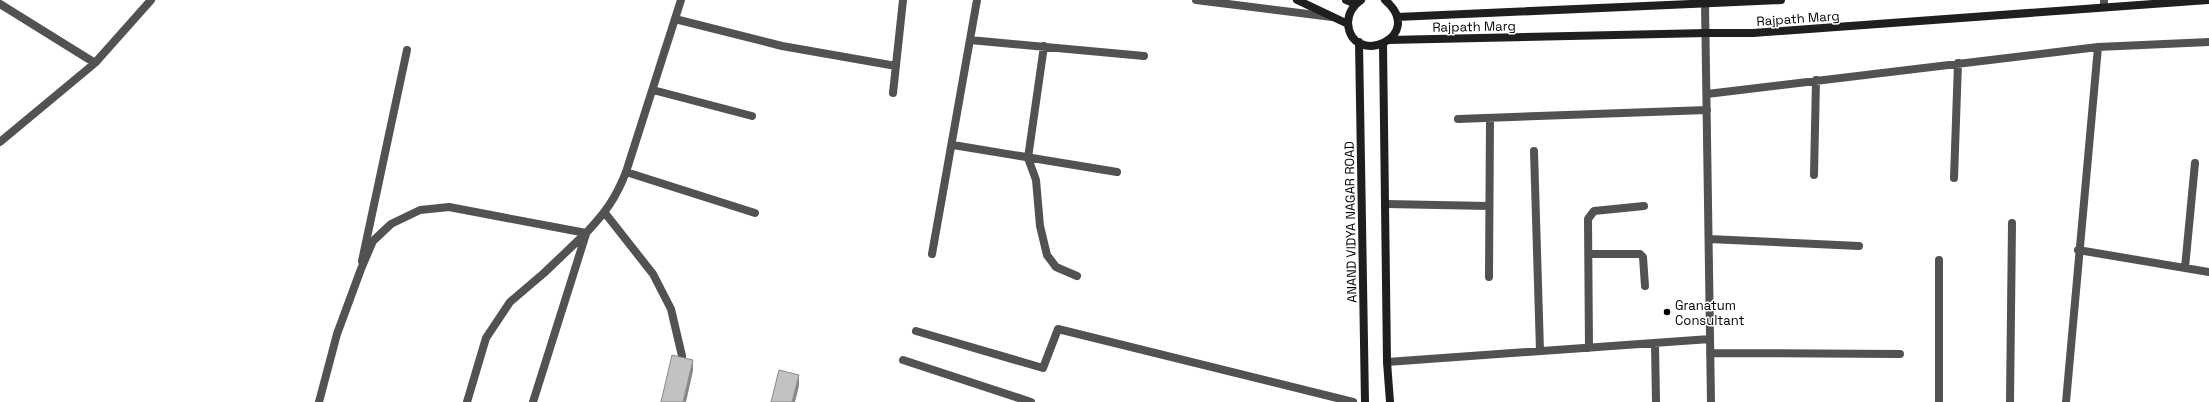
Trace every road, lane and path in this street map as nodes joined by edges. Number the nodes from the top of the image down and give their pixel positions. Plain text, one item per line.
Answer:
1 (151, 0) edge
2 (681, 0) edge
3 (903, 0) edge
4 (977, 0) edge
5 (1196, 0) edge
6 (1297, 0) edge
7 (1346, 0) edge
8 (1781, 0) edge
9 (2208, 0) edge
10 (1388, 1) edge
11 (1358, 2) edge
12 (2104, 3) edge
13 (0, 4) edge
14 (1705, 4) junction
15 (1397, 17) junction
16 (1335, 18) junction
17 (675, 19) junction
18 (1348, 24) junction
19 (1707, 33) junction
20 (970, 40) junction
21 (1359, 42) junction
22 (1386, 42) junction
23 (2209, 42) edge
24 (1044, 46) junction
25 (2098, 46) junction
26 (407, 50) dead end
27 (1144, 56) dead end
28 (95, 63) junction
29 (1958, 63) junction
30 (896, 66) junction
31 (1816, 80) junction
32 (653, 90) junction
33 (893, 93) dead end
34 (1707, 94) junction
35 (1707, 110) junction
36 (752, 116) dead end
37 (1458, 119) dead end
38 (1490, 119) junction
39 (1, 140) edge
40 (953, 145) junction
41 (1534, 151) dead end
42 (1028, 158) junction
43 (2195, 163) dead end
44 (626, 172) junction
45 (1117, 172) dead end
46 (1814, 175) dead end
47 (1954, 178) dead end
48 (1386, 204) junction
49 (1489, 206) junction
50 (1644, 206) dead end
51 (605, 213) junction
52 (755, 213) dead end
53 (2012, 223) dead end
54 (586, 233) junction
55 (1709, 239) junction
56 (1859, 246) dead end
57 (2078, 250) junction
58 (932, 254) dead end
59 (1589, 254) junction
60 (1939, 260) dead end
61 (2185, 268) junction
62 (361, 269) junction
63 (2209, 272) edge
64 (1077, 276) dead end
65 (1489, 277) dead end
66 (1645, 286) dead end
67 (916, 331) dead end
68 (1710, 339) junction
69 (1654, 343) junction
70 (1589, 348) junction
71 (1540, 351) junction
72 (1710, 353) junction
73 (1900, 354) dead end
74 (682, 356) edge
75 (903, 360) dead end
76 (1387, 362) junction
77 (319, 402) edge
78 (467, 402) edge
79 (533, 402) edge
80 (1031, 402) edge
81 (1353, 402) edge
82 (1365, 402) edge
83 (1390, 402) edge
84 (1656, 402) edge
85 (1711, 402) edge
86 (1939, 402) edge
87 (2010, 402) edge
88 (2066, 402) edge

1 - 28 street
2 - 17 street
3 - 30 street
4 - 20 street
5 - 16 street
6 - 16 main road
7 - 11 main road
8 - 14 main road, Rajpath Marg
9 - 12 main road, Rajpath Marg
10 - 15 main road
11 - 18 main road
12 - 19 main road, Rajpath Marg
13 - 28 street
14 - 15 main road, Rajpath Marg
14 - 19 street
15 - 22 main road
16 - 18 main road
17 - 30 street
17 - 32 street
18 - 21 main road
19 - 22 main road, Rajpath Marg
19 - 34 street
20 - 24 street
20 - 40 street
21 - 22 main road, Rajpath Marg
21 - 82 main road, ANAND VIDYA NAGAR ROAD
22 - 48 main road
23 - 25 street
24 - 27 street
24 - 42 street
25 - 29 street
25 - 57 street
26 - 62 street
28 - 39 street
29 - 31 street
29 - 47 street
30 - 33 street
31 - 34 street
31 - 46 street
32 - 36 street
32 - 44 street
34 - 35 street
35 - 38 street
35 - 55 street
37 - 38 street
38 - 49 street
40 - 42 street
40 - 58 street
41 - 71 street
42 - 45 street
42 - 64 street
43 - 61 street
44 - 51 street
44 - 52 street
48 - 49 street
48 - 76 main road
49 - 65 street
50 - 59 street
51 - 54 street
51 - 74 street
53 - 87 street
54 - 62 street
54 - 78 street
54 - 79 street
55 - 56 street
55 - 68 street
57 - 61 street
57 - 88 street
59 - 66 street
59 - 70 street
60 - 86 street
61 - 63 street
62 - 77 street
67 - 81 street
68 - 69 street
68 - 72 street
69 - 70 street
69 - 84 street
70 - 71 street
71 - 76 street
72 - 73 street
72 - 85 street
75 - 80 street
76 - 83 main road

